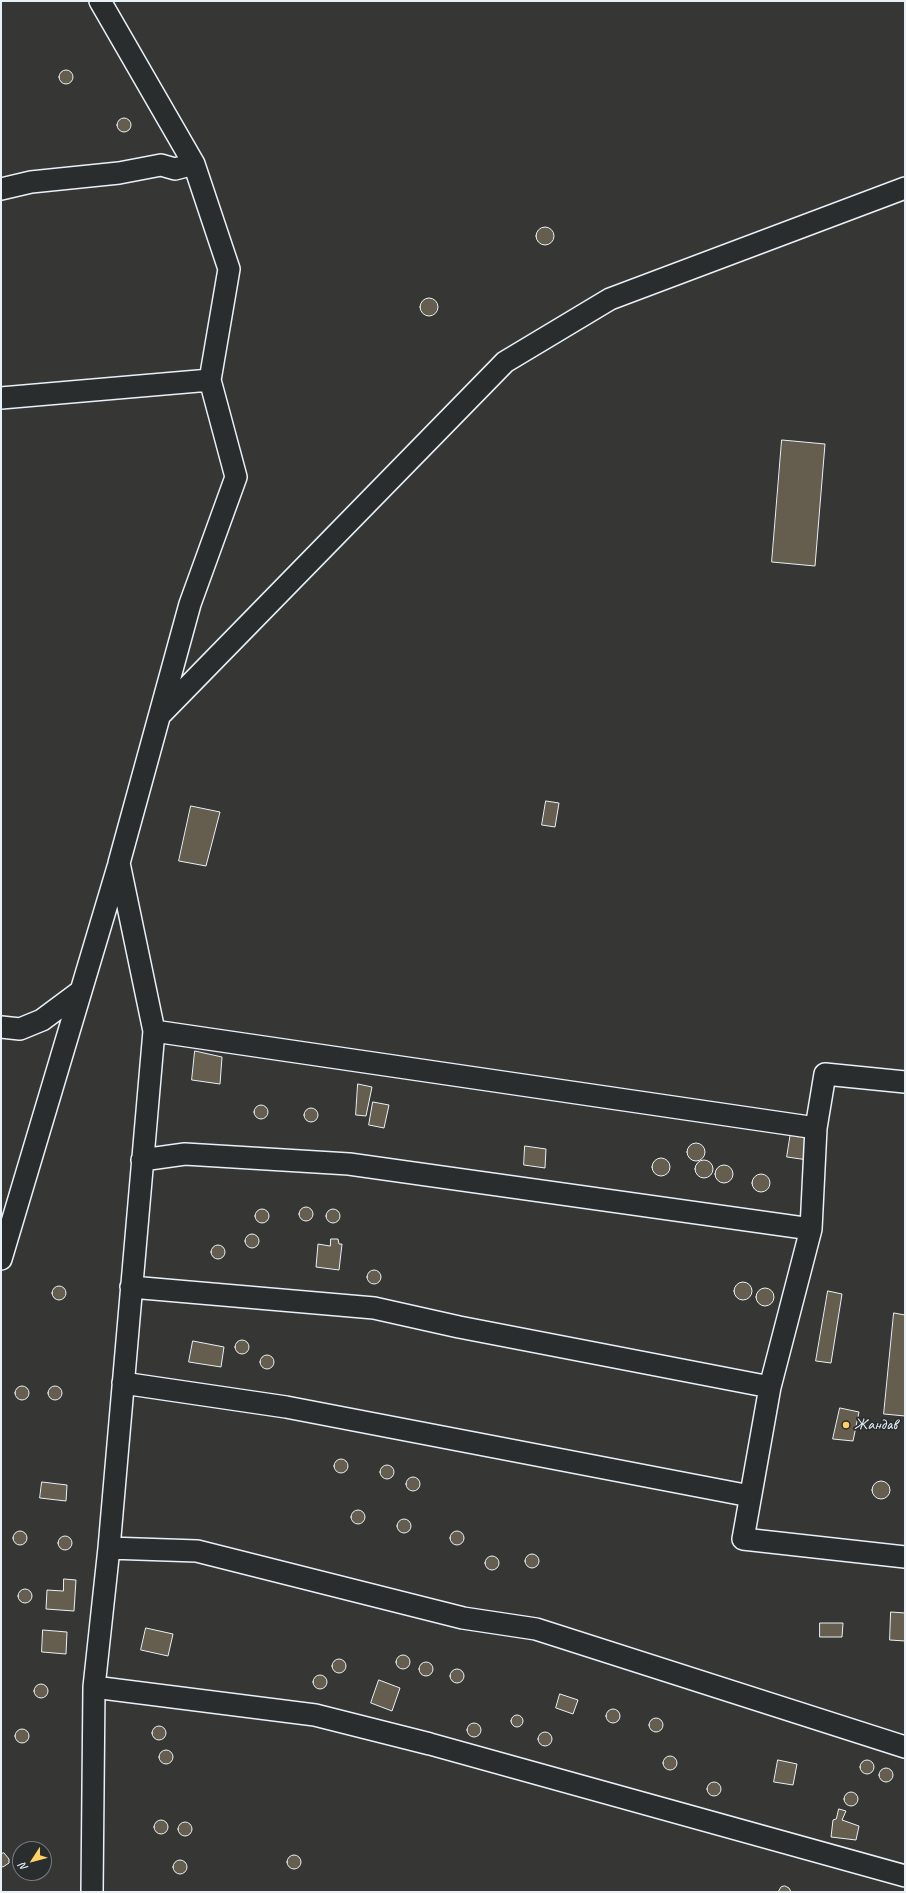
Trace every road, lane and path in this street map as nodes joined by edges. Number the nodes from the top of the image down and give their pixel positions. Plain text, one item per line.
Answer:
1 (100, 1) edge
2 (194, 164) junction
3 (905, 188) edge
4 (1, 189) edge
5 (210, 380) junction
6 (1, 398) edge
7 (160, 715) junction
8 (119, 863) junction
9 (81, 991) junction
10 (1, 1027) edge
11 (154, 1031) junction
12 (905, 1082) edge
13 (816, 1128) junction
14 (142, 1160) junction
15 (811, 1229) junction
16 (1, 1259) edge
17 (131, 1287) junction
18 (123, 1383) junction
19 (770, 1387) junction
20 (750, 1496) junction
21 (109, 1548) junction
22 (905, 1556) edge
23 (94, 1687) junction
24 (905, 1747) edge
25 (905, 1876) edge
26 (92, 1892) edge

1 - 2 street
2 - 4 street
2 - 5 street
3 - 7 street
5 - 6 street
5 - 7 street
7 - 8 street
8 - 9 street
8 - 11 street
9 - 10 street
9 - 16 street
11 - 13 street
11 - 14 street
12 - 13 street
13 - 15 street
14 - 15 street
14 - 17 street
15 - 19 street
17 - 18 street
17 - 19 street
18 - 20 street
18 - 21 street
19 - 20 street
20 - 22 street
21 - 23 street
21 - 24 street
23 - 25 street
23 - 26 street

